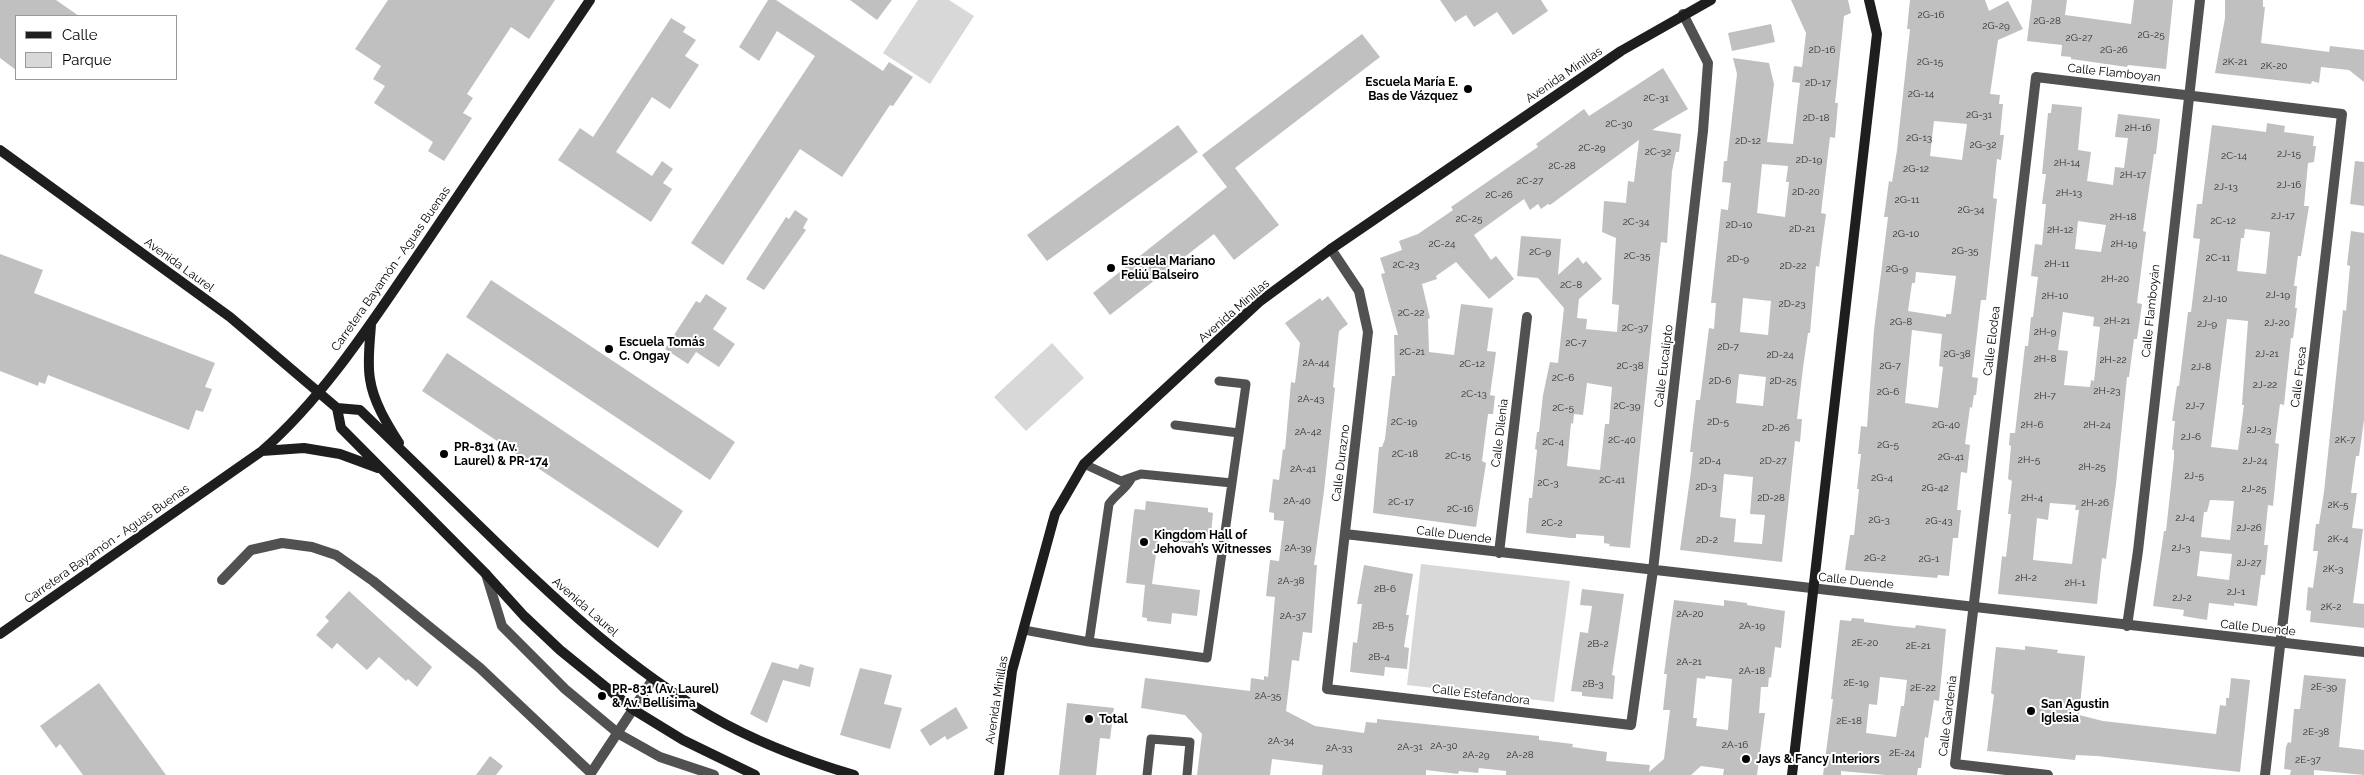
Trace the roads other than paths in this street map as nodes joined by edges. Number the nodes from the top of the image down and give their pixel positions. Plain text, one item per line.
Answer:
1 (590, 0) edge
2 (1711, 0) edge
3 (1869, 0) edge
4 (2200, 0) edge
5 (1683, 14) junction
6 (2036, 77) joint
7 (2188, 94) junction
8 (0, 150) edge
9 (1331, 249) junction
10 (1527, 317) dead end
11 (371, 323) junction
12 (1219, 381) dead end
13 (317, 393) junction
14 (337, 408) junction
15 (1175, 425) dead end
16 (1239, 433) junction
17 (262, 451) junction
18 (406, 454) junction
19 (1084, 464) junction
20 (381, 469) junction
21 (1130, 479) junction
22 (1232, 483) junction
23 (1345, 534) junction
24 (1499, 553) junction
25 (1653, 570) junction
26 (486, 574) junction
27 (222, 580) dead end
28 (1813, 589) junction
29 (1974, 607) junction
30 (2127, 626) junction
31 (1024, 630) junction
32 (0, 634) edge
33 (1089, 642) junction
34 (2281, 643) junction
35 (2364, 652) edge
36 (653, 679) junction
37 (1327, 689) joint
38 (634, 710) junction
39 (1632, 725) joint
40 (619, 734) junction
41 (714, 775) edge
42 (755, 775) edge
43 (854, 775) edge
44 (999, 775) edge
45 (1147, 775) edge
46 (1187, 775) edge
47 (1792, 775) edge
48 (2048, 775) edge
49 (2266, 775) edge

1 - 11 main road, Carretera Bayamón - Aguas Buenas
2 - 5 main road, Avenida Minillas
3 - 28 main road
4 - 7 street, Calle Flamboyán
5 - 9 main road, Avenida Minillas
5 - 25 street, Calle Eucalipto
6 - 7 street, Calle Flamboyan
6 - 29 street, Calle Elodea
7 - 30 street, Calle Flamboyán
7 - 34 street, Calle Fresa
8 - 13 main road, Avenida Laurel
9 - 19 main road, Avenida Minillas
9 - 23 street, Calle Durazno
10 - 24 street, Calle Dilenia
11 - 13 main road, Carretera Bayamón - Aguas Buenas
11 - 18 main road
12 - 16 lane
13 - 14 main road, Avenida Laurel
13 - 17 main road, Carretera Bayamón - Aguas Buenas
14 - 18 main road, Avenida Laurel
14 - 20 main road
15 - 16 lane
16 - 22 lane
17 - 20 main road
17 - 32 main road, Carretera Bayamón - Aguas Buenas
18 - 36 main road, Avenida Laurel
19 - 21 lane
19 - 31 main road, Avenida Minillas
20 - 26 main road
21 - 22 lane
21 - 33 lane
22 - 33 lane
23 - 24 street, Calle Duende
23 - 37 street, Calle Durazno
24 - 25 street, Calle Duende
25 - 28 street, Calle Duende
25 - 39 street, Calle Eucalipto
26 - 38 main road
26 - 40 street
27 - 40 street
28 - 29 street, Calle Duende
28 - 47 main road
29 - 30 street, Calle Duende
29 - 48 street, Calle Gardenia
30 - 34 street, Calle Duende
31 - 33 lane
31 - 44 main road, Avenida Minillas
34 - 35 street, Calle Duende
34 - 49 street
36 - 38 street
36 - 43 main road, Avenida Laurel
37 - 39 street, Calle Estefandora
38 - 40 street
38 - 42 main road
40 - 41 street
45 - 46 lane

